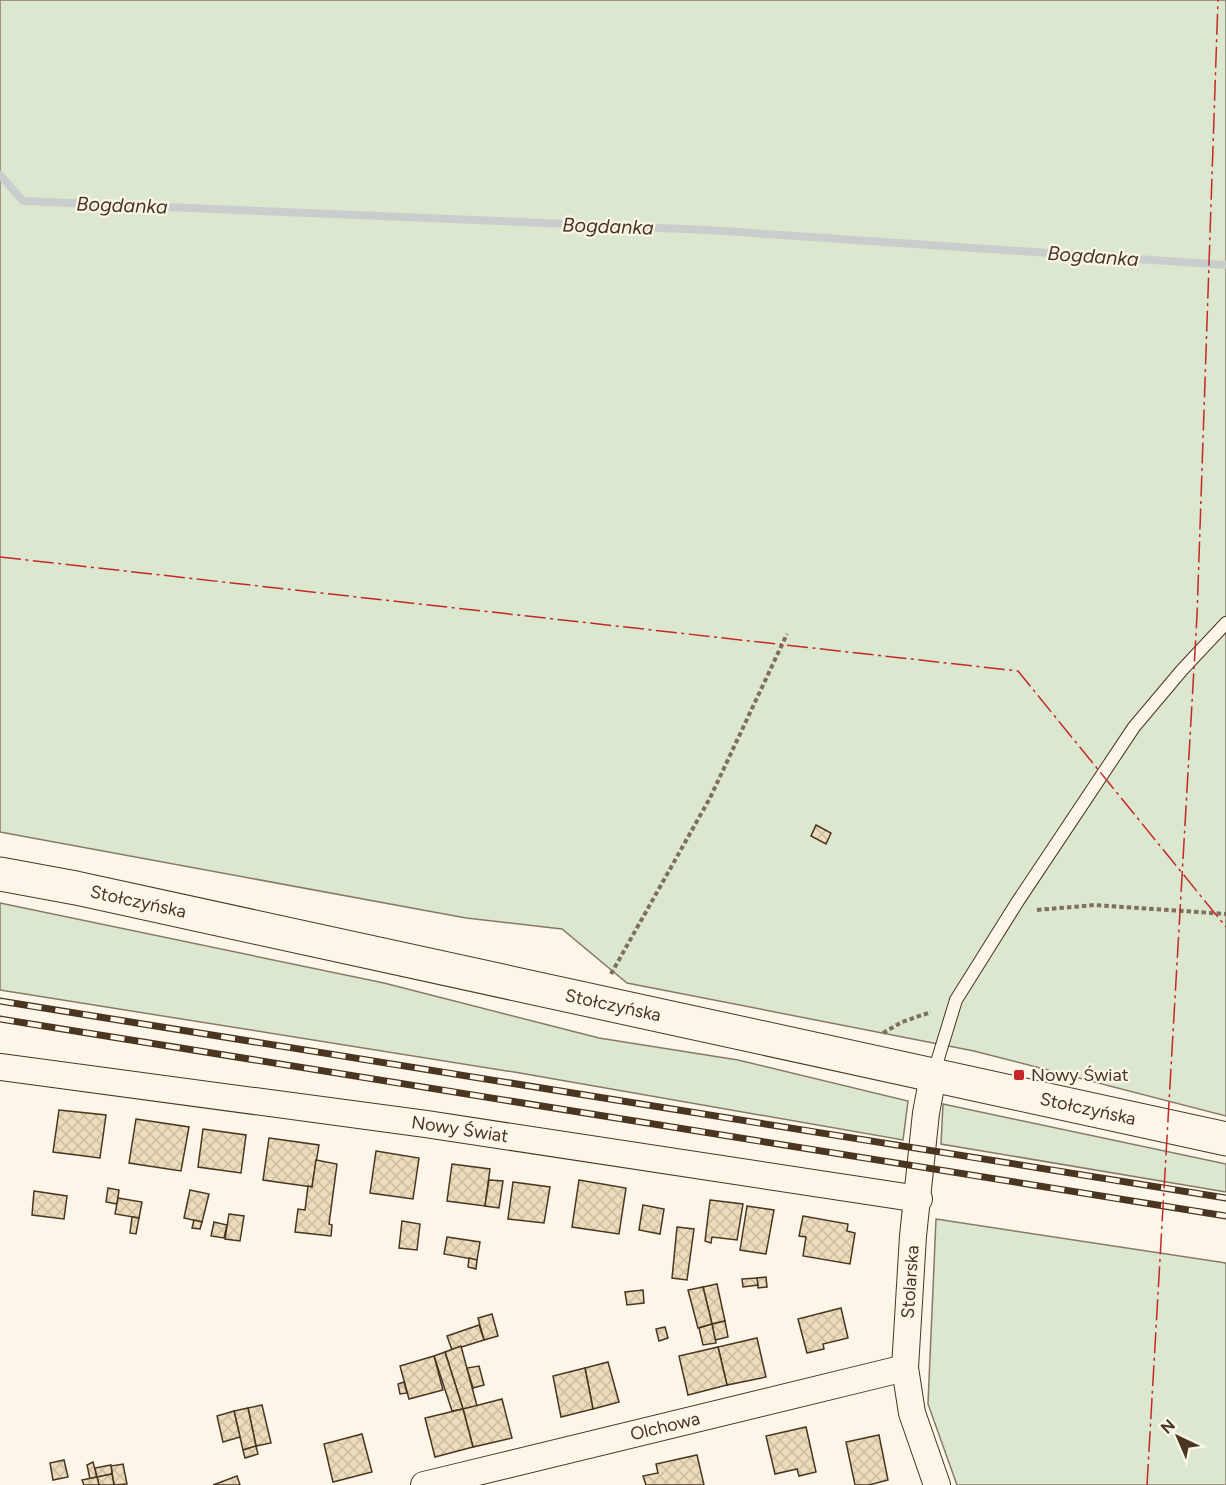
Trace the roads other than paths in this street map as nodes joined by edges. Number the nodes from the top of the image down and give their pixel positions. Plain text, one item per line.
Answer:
1 (1226, 623) edge
2 (0, 874) edge
3 (0, 1067) edge
4 (933, 1076) junction
5 (1226, 1139) edge
6 (919, 1199) junction
7 (905, 1368) junction
8 (424, 1485) edge
9 (937, 1485) edge

1 - 4 lane
2 - 4 street, Stołczyńska
3 - 6 street, Nowy Świat
4 - 5 street, Stołczyńska
4 - 6 street, Stolarska
6 - 7 street, Stolarska
7 - 8 street, Olchowa
7 - 9 street, Stolarska

